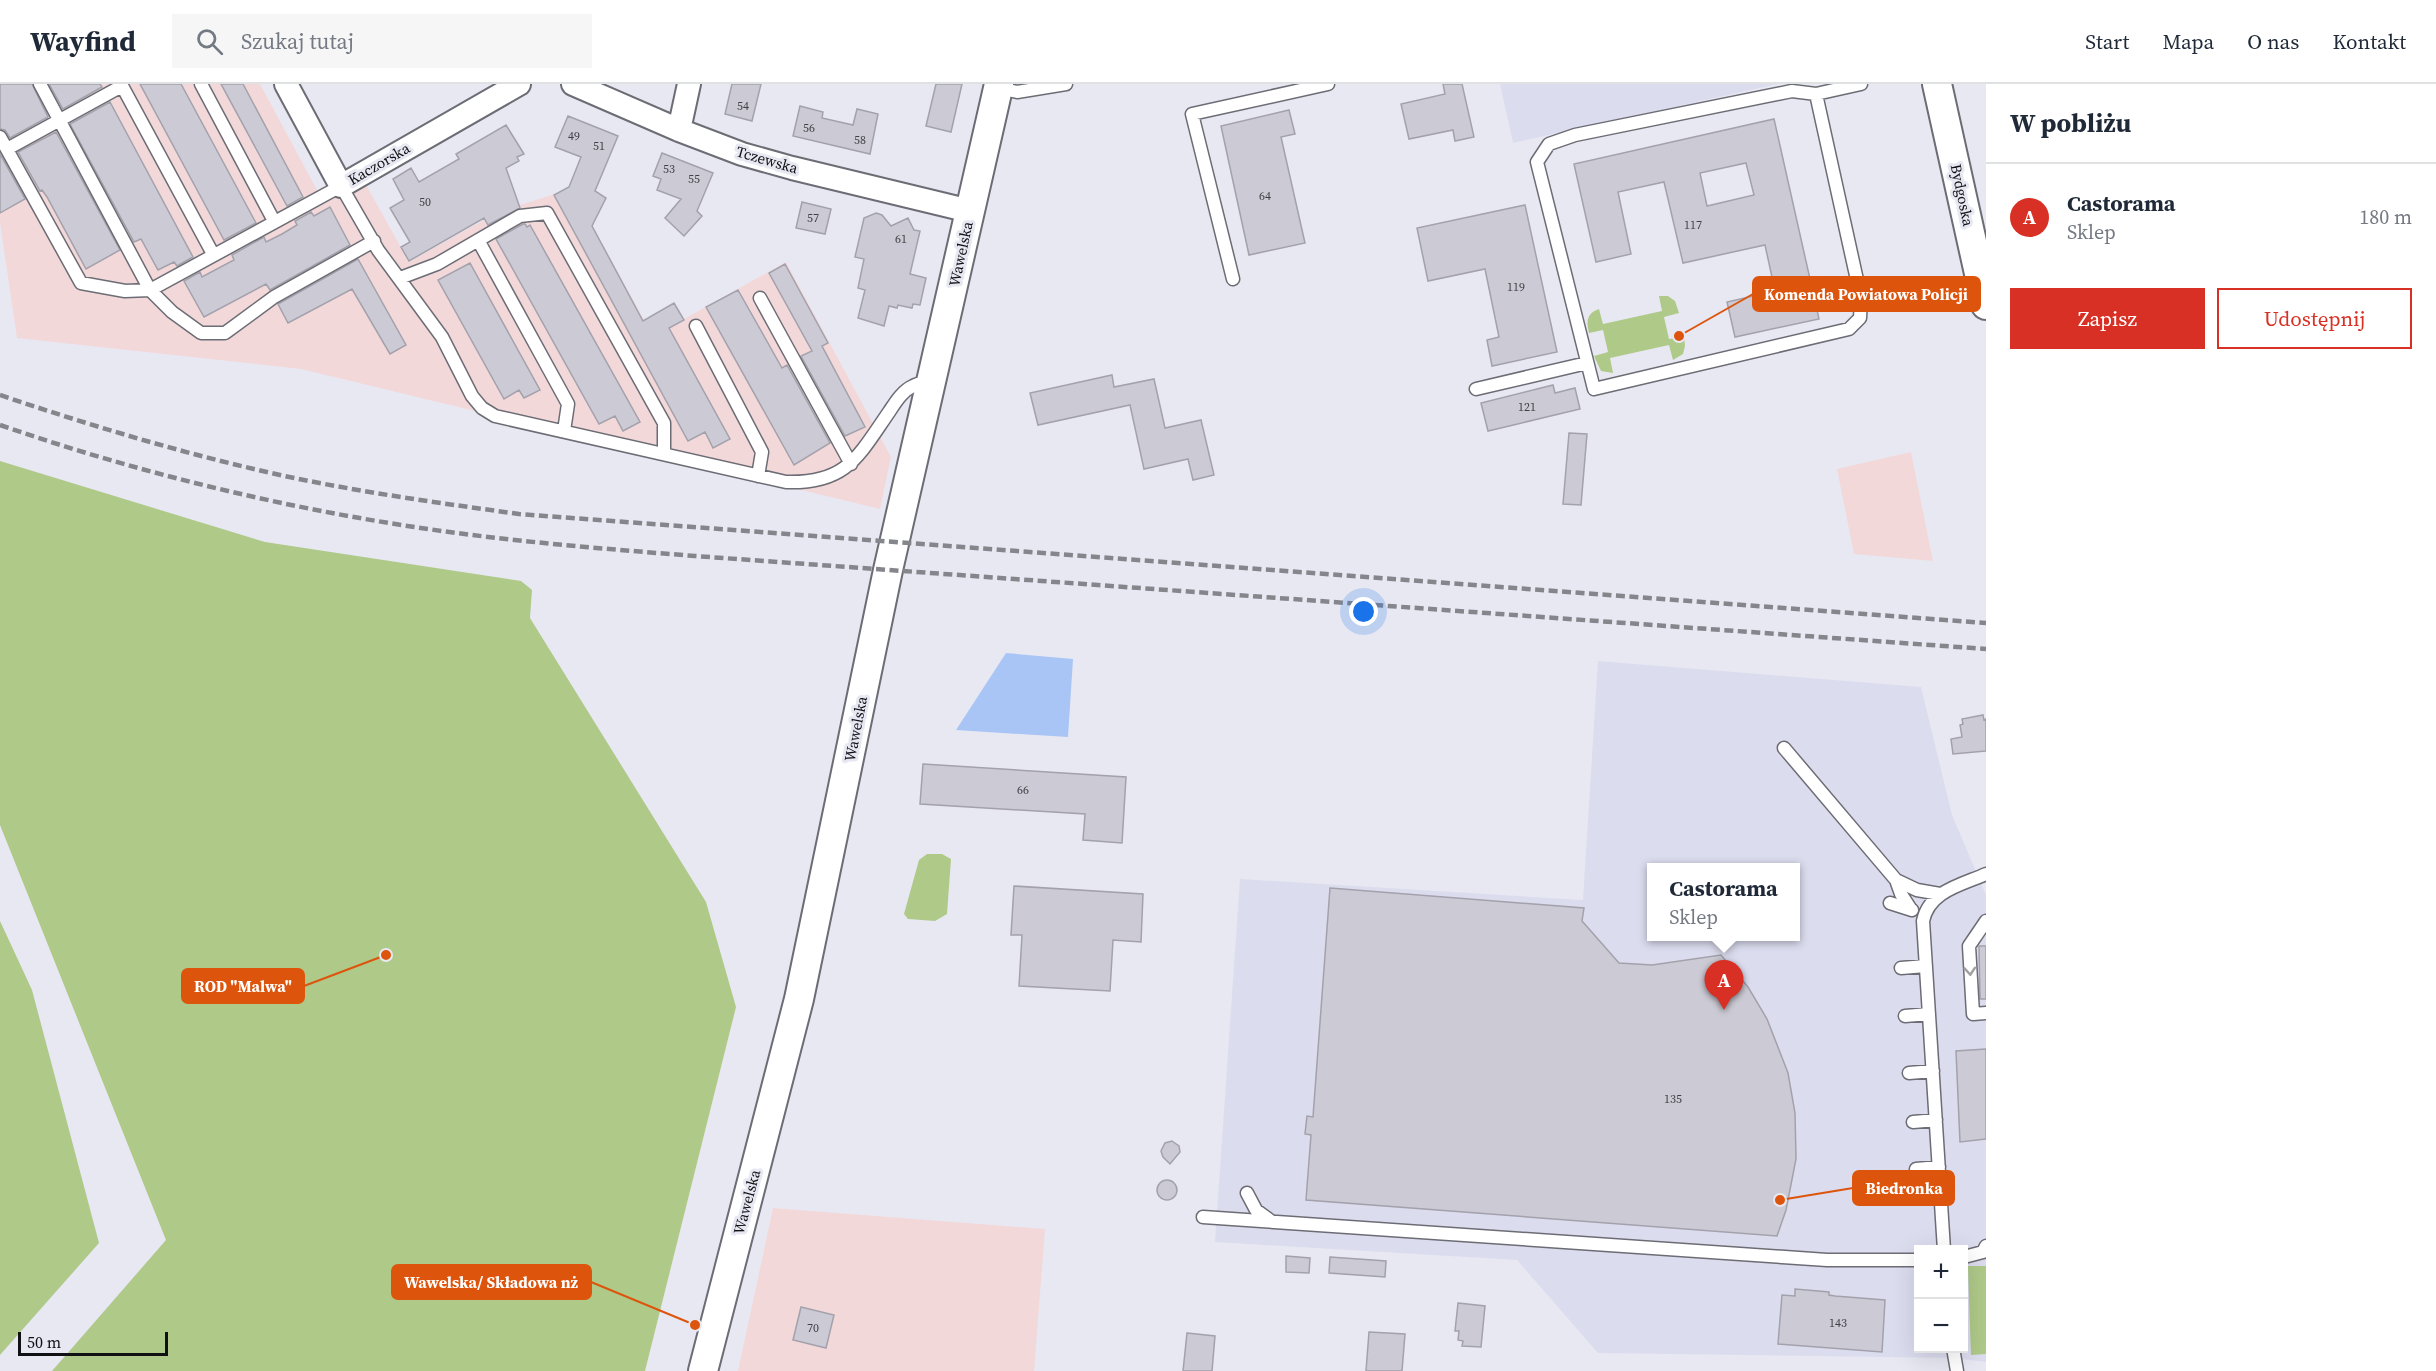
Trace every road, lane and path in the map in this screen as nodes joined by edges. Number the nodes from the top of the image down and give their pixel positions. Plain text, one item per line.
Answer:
1 (40, 84) edge
2 (201, 84) edge
3 (286, 84) edge
4 (519, 84) edge
5 (573, 84) edge
6 (689, 84) edge
7 (1066, 84) edge
8 (1328, 84) edge
9 (1861, 84) edge
10 (1937, 84) edge
11 (121, 85) edge
12 (999, 86) edge
13 (1816, 94) junction
14 (59, 120) junction
15 (679, 130) junction
16 (0, 137) edge
17 (7, 149) junction
18 (340, 186) junction
19 (970, 211) junction
20 (274, 221) junction
21 (478, 240) junction
22 (374, 241) junction
23 (213, 254) junction
24 (400, 278) junction
25 (1233, 279) dead end
26 (150, 290) junction
27 (760, 298) dead end
28 (1986, 305) edge
29 (696, 326) dead end
30 (1587, 363) junction
31 (932, 380) junction
32 (1476, 389) dead end
33 (564, 431) junction
34 (664, 454) junction
35 (851, 464) junction
36 (758, 476) junction
37 (1784, 748) dead end
38 (1984, 875) edge
39 (1896, 880) junction
40 (1940, 894) junction
41 (1890, 903) dead end
42 (1910, 908) junction
43 (1923, 921) junction
44 (1986, 921) edge
45 (1926, 966) junction
46 (1901, 968) dead end
47 (1986, 1013) edge
48 (1929, 1014) junction
49 (1905, 1016) dead end
50 (1933, 1071) junction
51 (1909, 1073) dead end
52 (1936, 1120) junction
53 (1912, 1122) dead end
54 (1939, 1167) junction
55 (1916, 1169) dead end
56 (1247, 1193) dead end
57 (1203, 1217) dead end
58 (1272, 1222) junction
59 (1944, 1245) edge
60 (1986, 1246) edge
61 (1968, 1256) edge
62 (1914, 1260) edge
63 (1954, 1353) edge
64 (703, 1371) edge
65 (1957, 1371) edge

1 - 14 lane
2 - 20 lane
3 - 18 street, Kaczorska
4 - 18 street, Kaczorska
5 - 15 street, Tczewska
6 - 15 street
7 - 12 lane
8 - 25 lane
9 - 13 lane
10 - 28 street, Bydgoska
11 - 14 lane
11 - 23 lane
12 - 19 street, Wawelska
13 - 30 lane
13 - 30 lane
14 - 17 lane
14 - 26 lane
15 - 19 street, Tczewska
16 - 17 lane
17 - 26 lane
18 - 20 lane
18 - 22 lane
19 - 31 street, Wawelska
20 - 23 lane
21 - 24 lane
21 - 33 lane
21 - 34 lane
22 - 24 lane
22 - 26 lane
23 - 26 lane
24 - 33 lane
27 - 35 lane
29 - 36 lane
30 - 32 lane
31 - 35 lane
31 - 64 street, Wawelska
33 - 34 lane
34 - 36 lane
35 - 36 lane
37 - 39 lane
38 - 40 lane
39 - 40 lane
39 - 42 lane
40 - 43 lane
41 - 42 lane
42 - 43 lane
43 - 45 lane
44 -> 47 lane
45 - 46 lane
45 - 48 lane
48 - 49 lane
48 - 50 lane
50 - 51 lane
50 - 52 lane
52 - 53 lane
52 - 54 lane
54 - 55 lane
54 - 59 lane
56 - 58 lane
57 - 58 lane
58 - 62 lane
60 - 61 lane
63 - 65 lane

